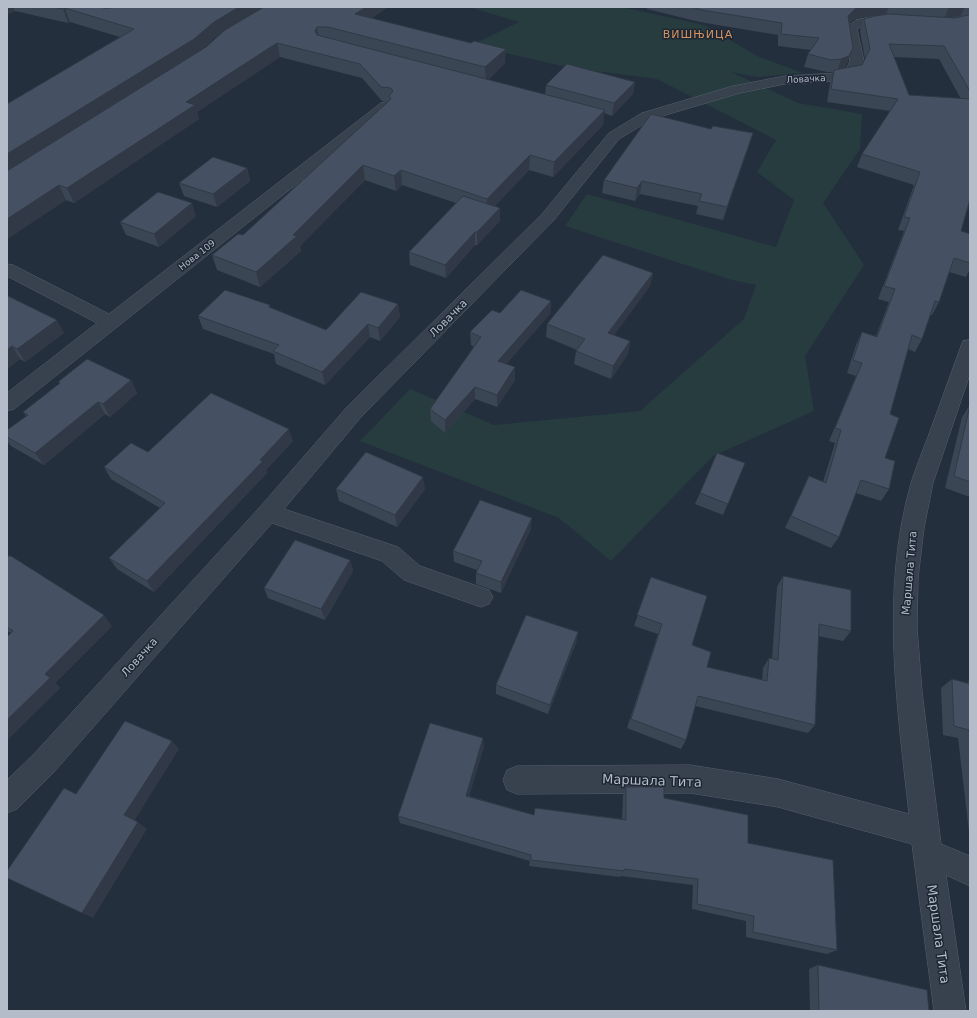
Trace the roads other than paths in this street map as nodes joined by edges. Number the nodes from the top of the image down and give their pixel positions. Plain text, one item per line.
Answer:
1 (918, 7) edge
2 (967, 20) edge
3 (386, 106) edge
4 (7, 270) edge
5 (111, 323) junction
6 (970, 346) edge
7 (7, 404) edge
8 (268, 513) junction
9 (481, 597) dead end
10 (517, 780) dead end
11 (7, 799) edge
12 (926, 843) junction
13 (970, 871) edge
14 (950, 1011) edge

1 - 2 street
2 - 8 street, Ловачка
3 - 5 street, Нова 109
4 - 5 street
5 - 7 street, Нова 109
6 - 12 street, Маршала Тита
8 - 9 street
8 - 11 street, Ловачка
10 - 12 street, Маршала Тита
12 - 13 street
12 - 14 street, Маршала Тита

